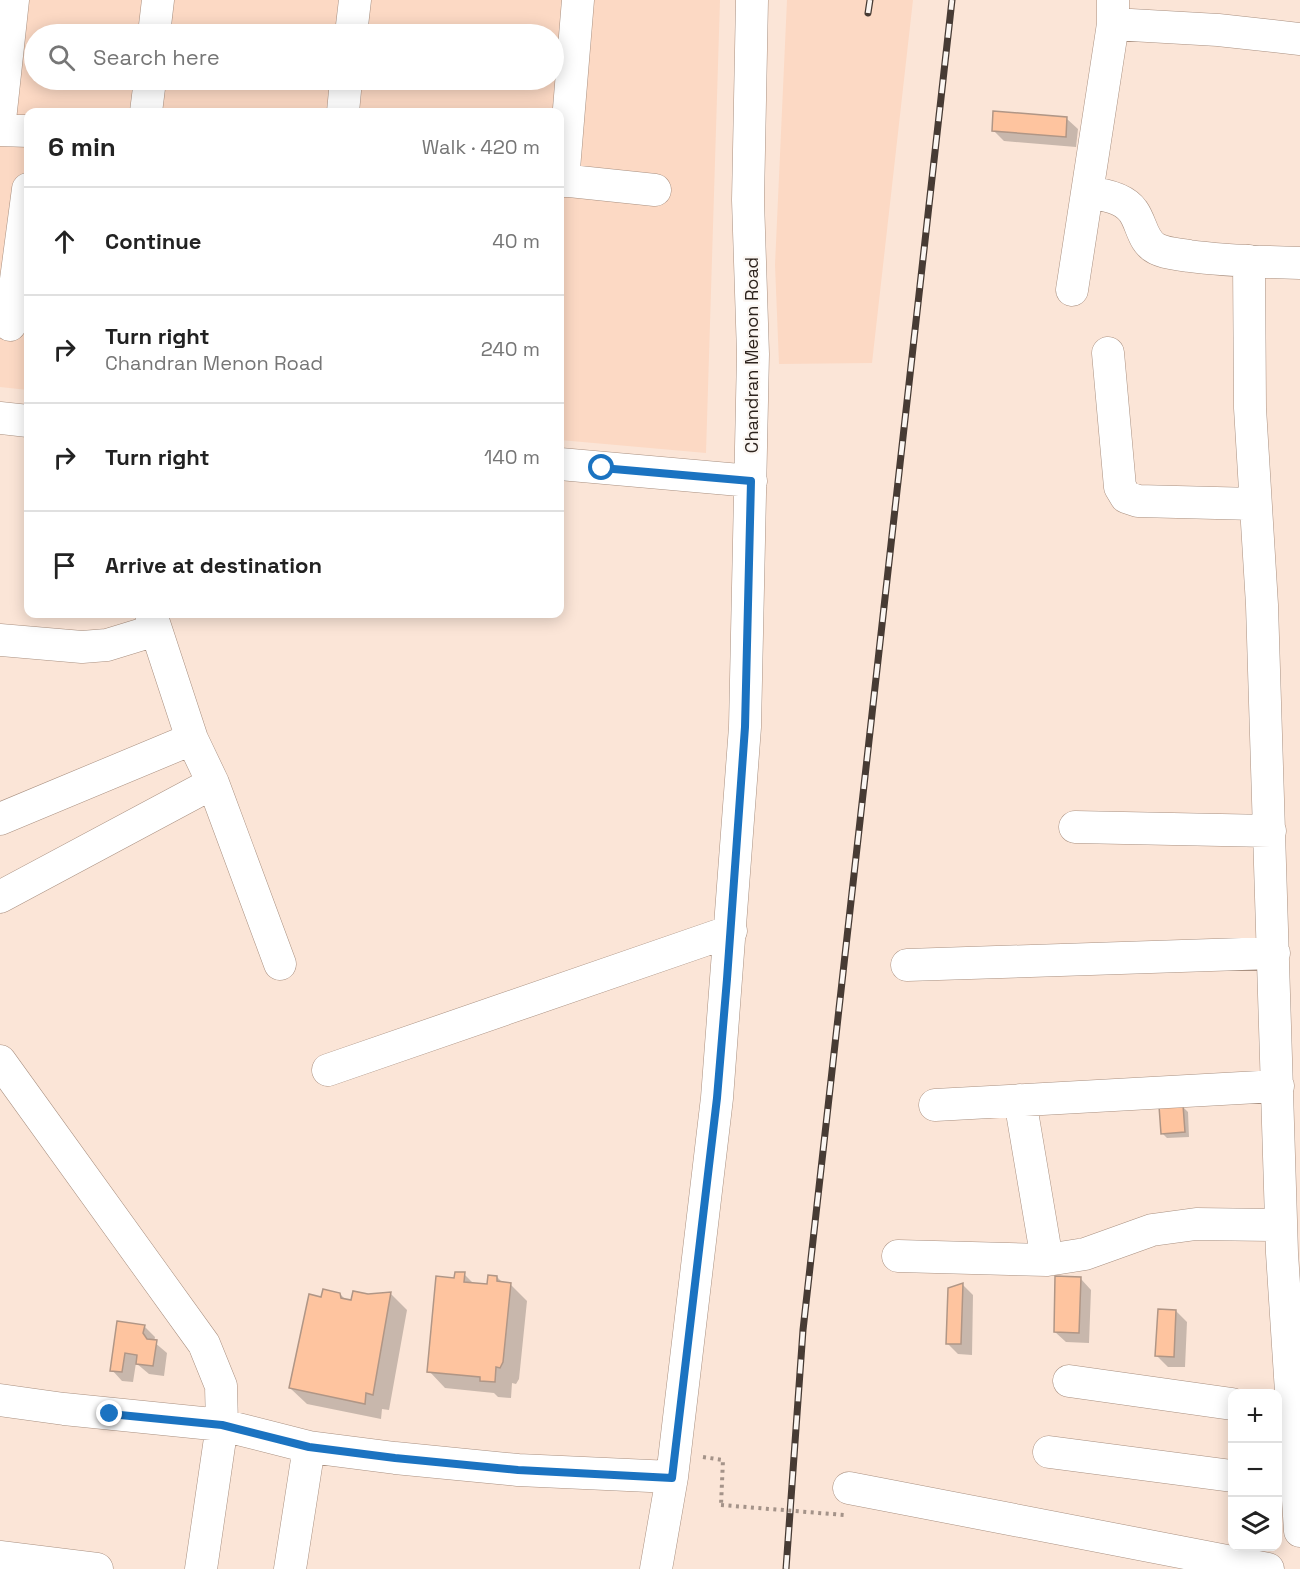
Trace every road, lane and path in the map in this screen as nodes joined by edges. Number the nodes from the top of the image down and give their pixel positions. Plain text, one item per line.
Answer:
1 (13, 0) edge
2 (158, 0) edge
3 (355, 0) edge
4 (578, 0) edge
5 (752, 0) edge
6 (1113, 12) edge
7 (155, 24) edge
8 (352, 24) edge
9 (1300, 39) edge
10 (149, 90) edge
11 (345, 90) edge
12 (146, 108) edge
13 (343, 108) edge
14 (0, 120) edge
15 (0, 130) edge
16 (24, 131) edge
17 (564, 149) edge
18 (564, 181) edge
19 (655, 190) dead end
20 (1087, 193) junction
21 (24, 226) edge
22 (1249, 261) junction
23 (1300, 263) edge
24 (1072, 290) dead end
25 (13, 326) edge
26 (1108, 353) dead end
27 (0, 418) edge
28 (24, 420) edge
29 (564, 464) edge
30 (751, 481) junction
31 (1254, 504) junction
32 (153, 622) edge
33 (0, 640) edge
34 (192, 739) junction
35 (213, 783) junction
36 (0, 819) edge
37 (1075, 827) dead end
38 (1270, 831) junction
39 (0, 897) edge
40 (731, 931) junction
41 (1274, 953) junction
42 (280, 964) dead end
43 (907, 965) dead end
44 (0, 1060) edge
45 (328, 1070) dead end
46 (1278, 1086) junction
47 (1020, 1100) junction
48 (935, 1105) dead end
49 (1281, 1225) junction
50 (898, 1256) dead end
51 (1047, 1260) junction
52 (1069, 1381) dead end
53 (0, 1400) edge
54 (1228, 1403) edge
55 (1285, 1411) edge
56 (222, 1425) junction
57 (309, 1447) junction
58 (1049, 1452) dead end
59 (723, 1460) dead end
60 (1228, 1475) edge
61 (672, 1478) junction
62 (846, 1502) joint
63 (1300, 1531) edge
64 (0, 1557) edge
65 (1253, 1560) edge
66 (97, 1569) edge
67 (201, 1569) edge
68 (290, 1569) edge
69 (656, 1569) edge

1 - 14 street
2 - 7 street
3 - 8 street
4 - 17 street
5 - 30 street, Chandran Menon Road
6 - 9 street
6 - 20 street
10 - 12 street
11 - 13 street
15 - 16 street
18 - 19 street
20 - 22 street
20 - 24 street
21 - 25 street
22 - 23 street
22 - 31 street
26 - 31 street
27 - 28 street
29 - 30 street
30 - 40 street, Chandran Menon Road
31 - 38 street
32 - 33 street
32 - 34 street
34 - 35 street
34 - 36 street
35 - 39 street
35 - 42 street
37 - 38 street
38 - 41 street
40 - 45 street
40 - 61 street, Chandran Menon Road
41 - 43 street
41 - 46 street
44 - 56 street
46 - 47 street
46 - 49 street
47 - 48 street
47 - 51 street
49 - 51 street
49 - 55 street
50 - 51 street
52 - 54 street
53 - 56 street
55 - 63 street
56 - 57 street
56 - 67 street
57 - 61 street
57 - 68 street
58 - 60 street
59 - 62 path, bridge
61 - 69 street, Chandran Menon Road
62 - 65 street
64 - 66 street

